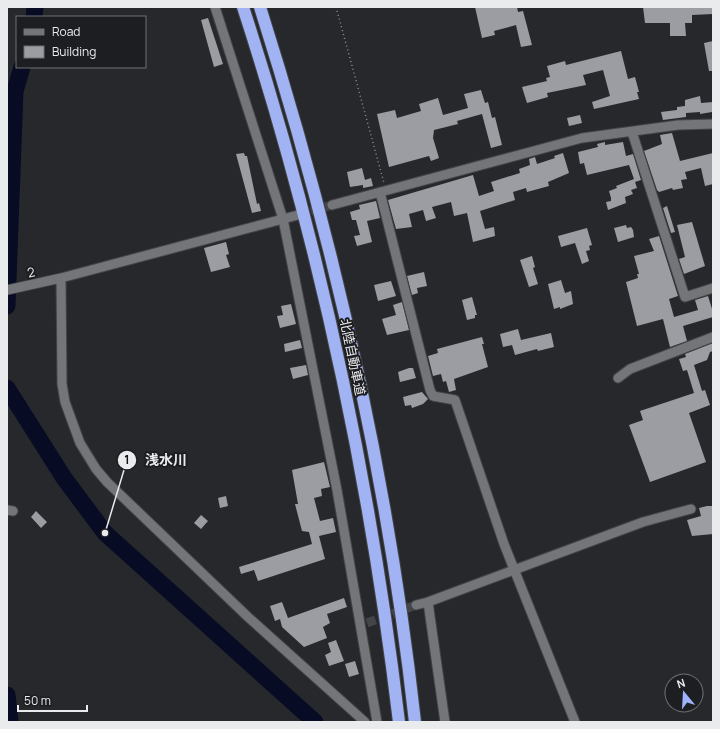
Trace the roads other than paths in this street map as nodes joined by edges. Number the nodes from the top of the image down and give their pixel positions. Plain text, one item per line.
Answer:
1 (215, 7) edge
2 (243, 7) edge
3 (260, 7) edge
4 (713, 124) edge
5 (632, 132) junction
6 (383, 191) junction
7 (332, 205) tunnel mouth
8 (298, 215) tunnel mouth
9 (283, 219) junction
10 (61, 278) junction
11 (713, 288) edge
12 (7, 290) edge
13 (713, 337) edge
14 (618, 378) dead end
15 (690, 508) dead end
16 (514, 569) junction
17 (428, 602) junction
18 (416, 605) tunnel mouth
19 (366, 722) edge
20 (377, 722) edge
21 (400, 722) edge
22 (415, 722) edge
23 (445, 722) edge
24 (575, 722) edge

1 - 9 street
2 - 21 highway, 北陸自動車道
3 - 22 highway, 北陸自動車道
4 - 5 street
5 - 6 street
5 - 11 street
6 - 7 street
6 - 16 street
8 - 9 street, 2
9 - 10 street, 2
9 - 20 street
10 - 12 street, 2
10 - 19 street
13 - 14 street
15 - 16 street
16 - 17 street
16 - 24 street
17 - 18 street
17 - 23 street

